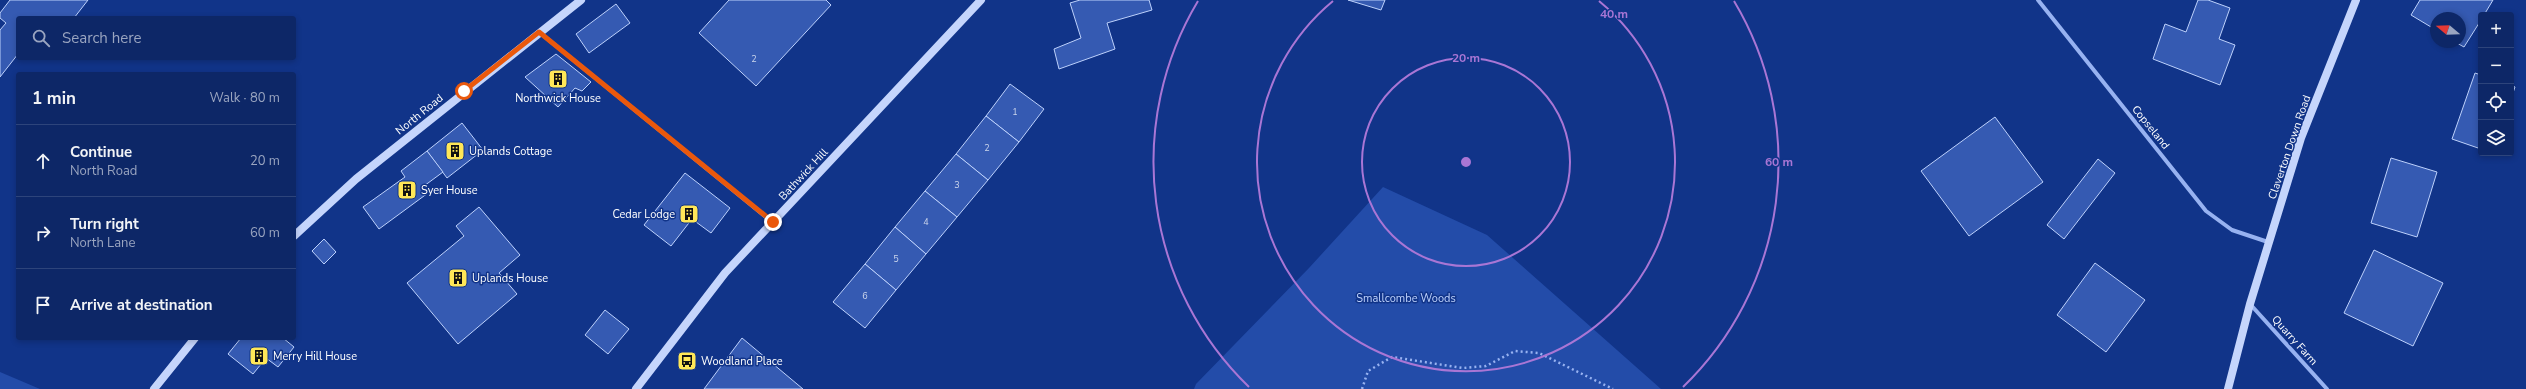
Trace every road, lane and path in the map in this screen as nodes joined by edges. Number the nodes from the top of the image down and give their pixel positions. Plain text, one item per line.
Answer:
1 (581, 0) edge
2 (981, 0) edge
3 (2038, 0) edge
4 (2356, 0) edge
5 (539, 32) junction
6 (773, 222) junction
7 (296, 234) edge
8 (2268, 242) junction
9 (2250, 304) junction
10 (193, 340) edge
11 (154, 389) edge
12 (636, 389) edge
13 (1362, 389) edge
14 (1613, 389) edge
15 (2228, 389) edge
16 (2327, 389) edge

1 - 5 street, North Road
2 - 6 street, Bathwick Hill
3 - 8 street, Copseland
4 - 8 street, Claverton Down Road
5 - 6 street
5 - 7 street, North Road
6 - 12 street, Bathwick Hill
8 - 9 street, Claverton Down Road
9 - 15 street, Claverton Down Road
9 - 16 street, Quarry Farm
10 - 11 street
13 - 14 path

